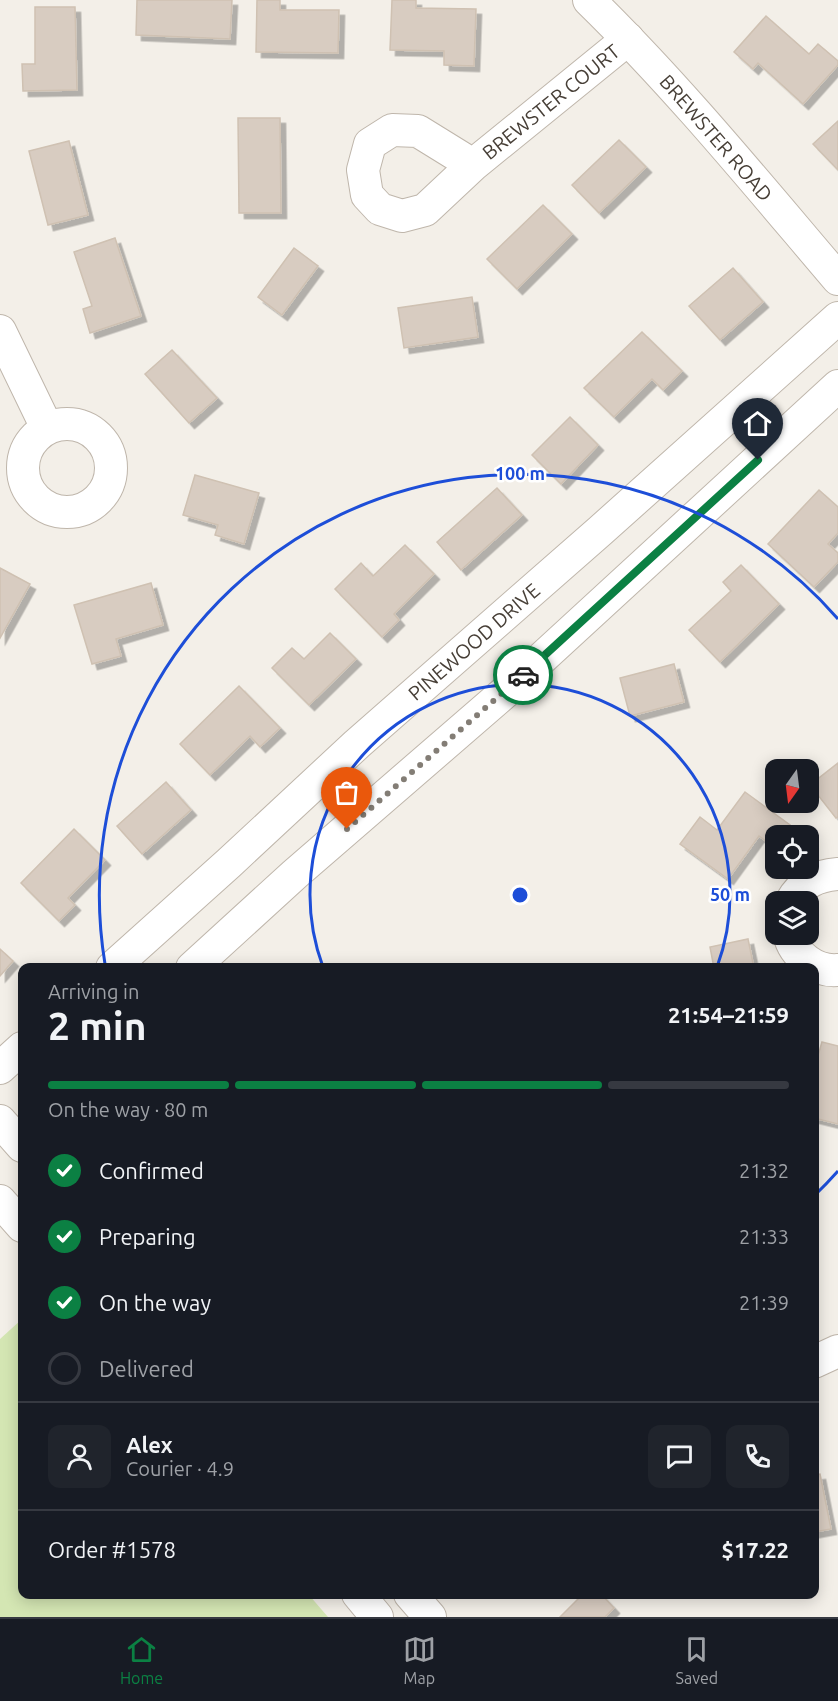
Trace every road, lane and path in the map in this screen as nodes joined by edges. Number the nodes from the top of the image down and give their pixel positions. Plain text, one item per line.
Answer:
1 (589, 0) edge
2 (628, 39) junction
3 (473, 165) dead end
4 (838, 279) edge
5 (838, 318) edge
6 (0, 331) edge
7 (838, 386) edge
8 (47, 428) dead end
9 (838, 874) edge
10 (799, 891) edge
11 (794, 945) edge
12 (118, 963) edge
13 (197, 963) edge
14 (812, 963) edge
15 (819, 967) edge
16 (838, 970) edge
17 (18, 1052) edge
18 (0, 1068) edge
19 (0, 1201) edge
20 (18, 1221) edge
21 (838, 1351) edge
22 (819, 1360) edge
23 (362, 1599) edge
24 (414, 1599) edge
25 (377, 1617) edge
26 (430, 1617) edge

1 - 2 street, BREWSTER ROAD
2 - 3 street, BREWSTER COURT
2 - 4 street, BREWSTER ROAD
5 - 12 street, PINEWOOD DRIVE
6 - 8 street
7 - 13 street
9 - 10 street
11 - 14 street
15 - 16 street
17 - 18 street
19 - 20 street
21 - 22 street
23 - 25 street
24 - 26 street

